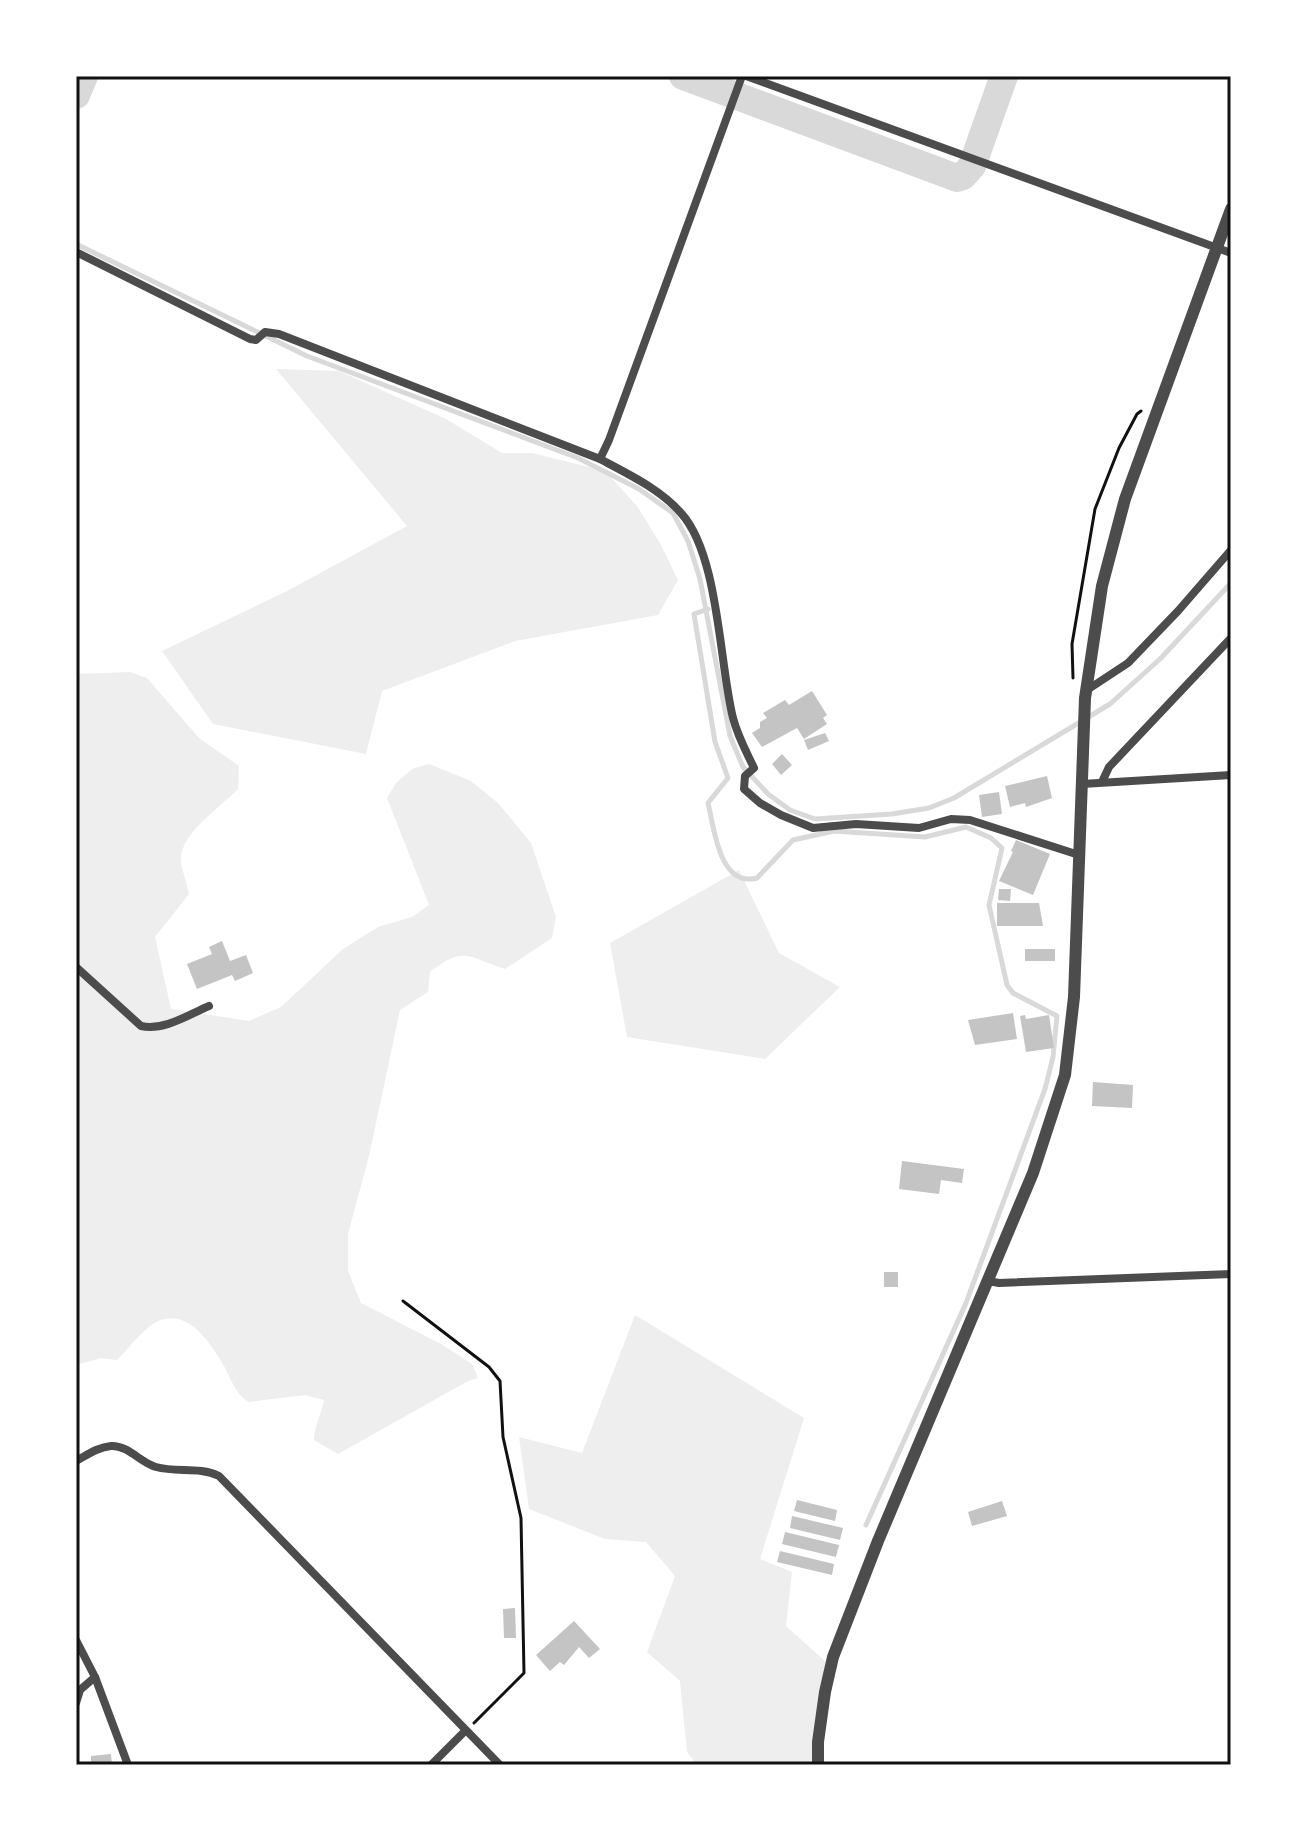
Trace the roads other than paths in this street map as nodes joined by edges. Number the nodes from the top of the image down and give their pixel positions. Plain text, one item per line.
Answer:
1 (744, 76) edge
2 (1231, 209) edge
3 (1215, 247) junction
4 (76, 252) edge
5 (1231, 253) edge
6 (600, 459) junction
7 (1231, 550) edge
8 (1231, 638) edge
9 (1085, 697) junction
10 (1231, 775) edge
11 (1102, 782) junction
12 (1082, 784) junction
13 (1079, 855) junction
14 (76, 967) edge
15 (209, 1006) dead end
16 (1231, 1274) edge
17 (988, 1281) junction
18 (76, 1461) edge
19 (76, 1640) edge
20 (95, 1677) junction
21 (76, 1703) edge
22 (465, 1731) junction
23 (128, 1765) edge
24 (431, 1765) edge
25 (500, 1765) edge
26 (818, 1765) edge

1 - 3 street
1 - 6 street
2 - 3 street
3 - 5 street
3 - 9 street
4 - 6 street
6 - 13 street
7 - 9 street
8 - 11 street
9 - 12 street
10 - 11 street
11 - 12 street
12 - 13 street
13 - 17 street
14 - 15 street
16 - 17 street
17 - 26 street
18 - 22 street
19 - 20 street
20 - 21 street
20 - 23 street
22 - 24 street
22 - 25 street

